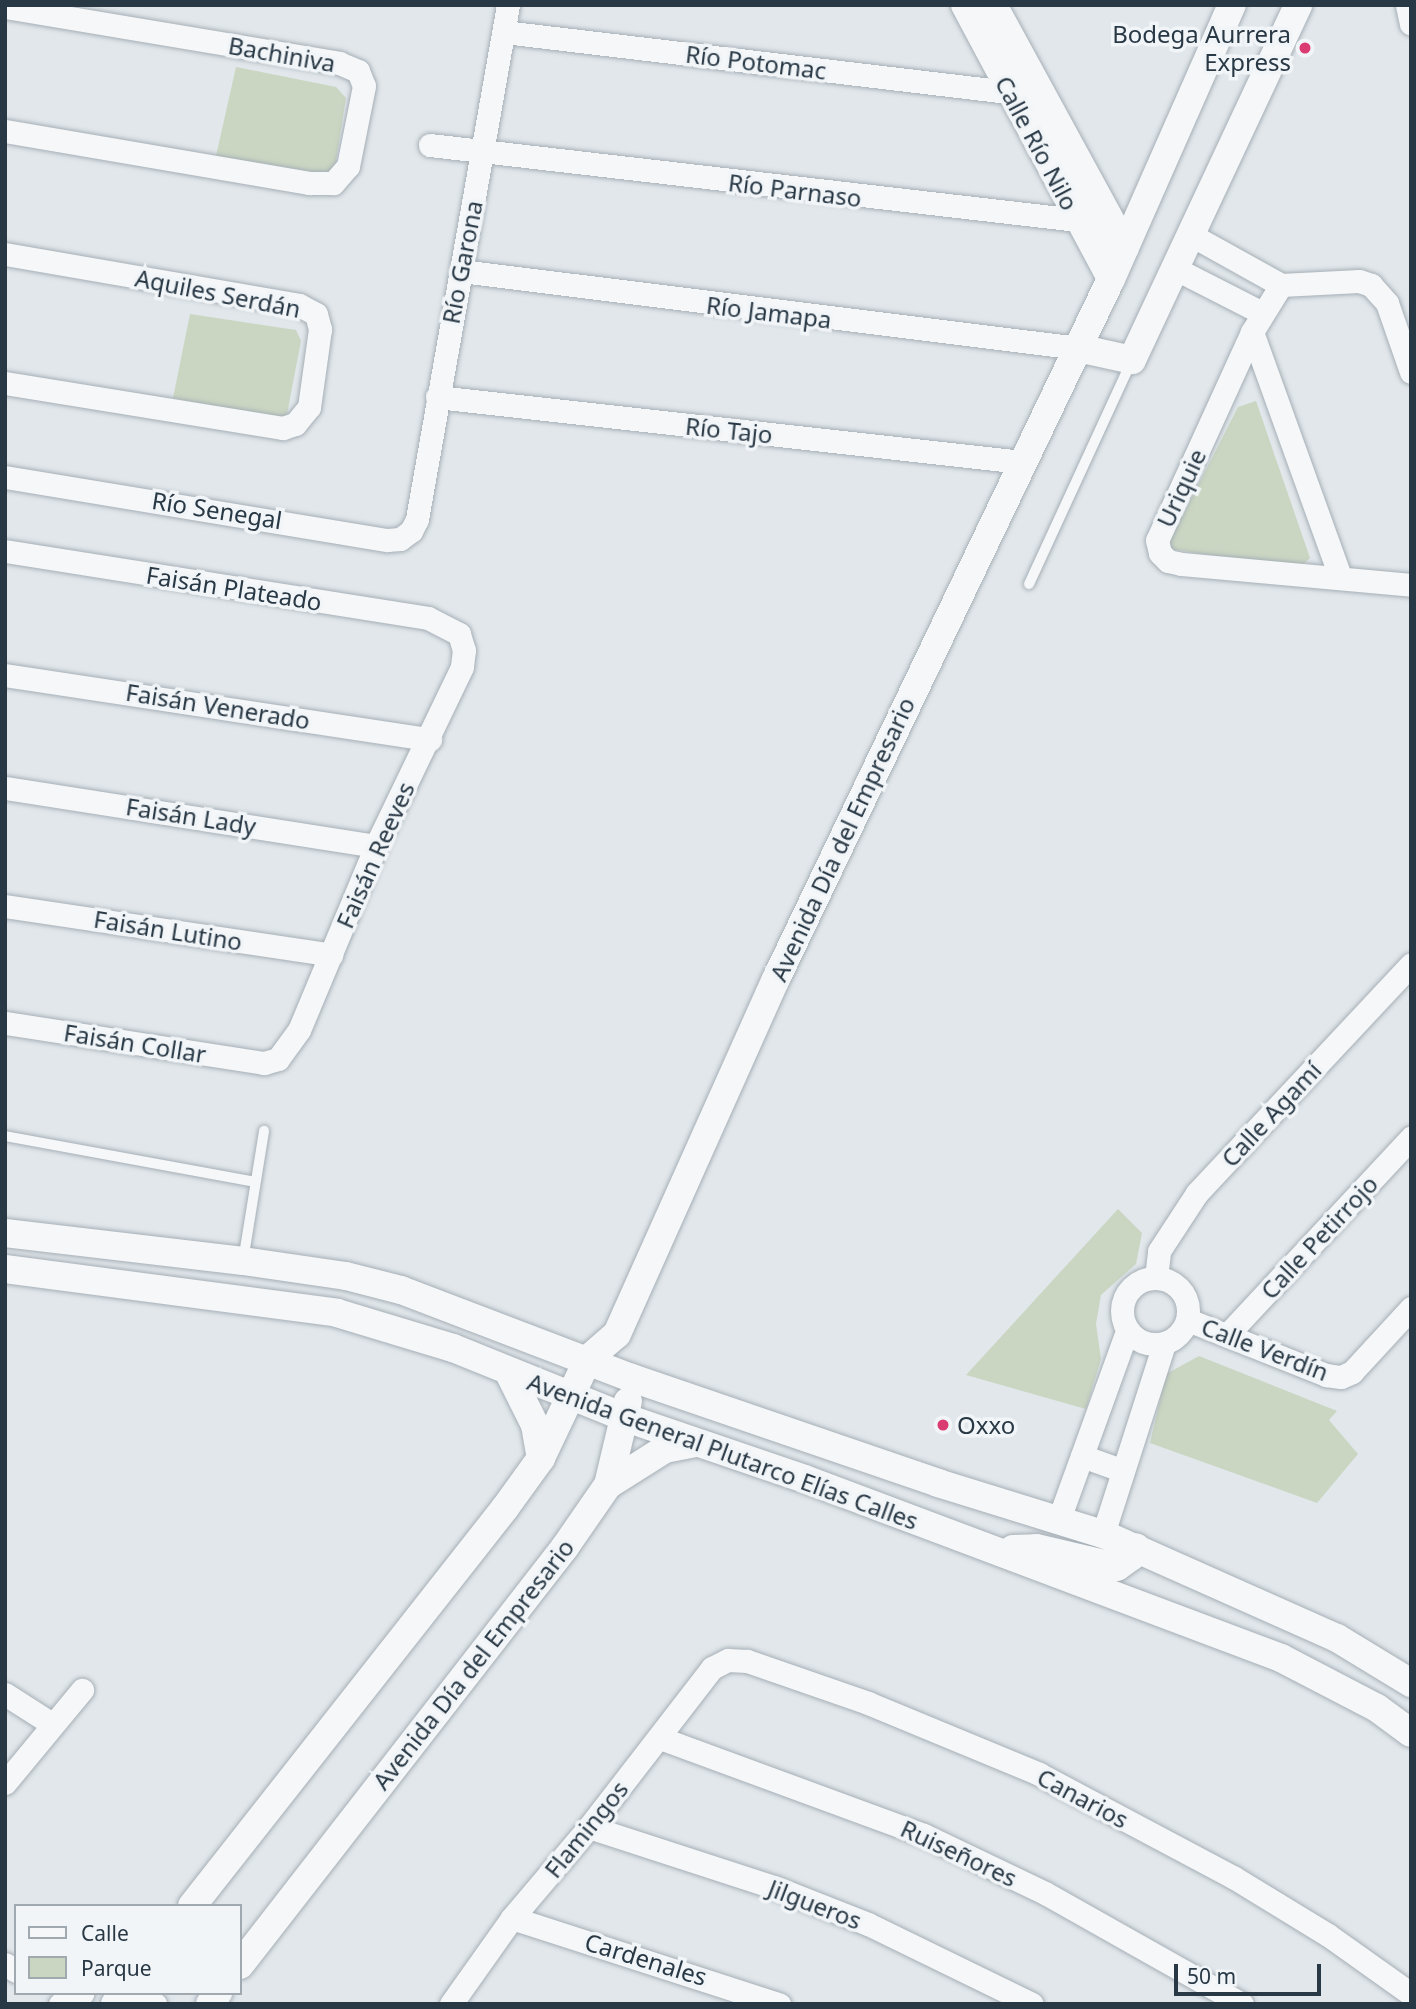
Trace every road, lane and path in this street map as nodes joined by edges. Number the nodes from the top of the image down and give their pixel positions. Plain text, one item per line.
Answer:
1 (508, 5) edge
2 (965, 5) edge
3 (993, 5) edge
4 (1232, 5) edge
5 (1298, 5) edge
6 (1407, 5) edge
7 (5, 7) edge
8 (1411, 24) edge
9 (504, 32) junction
10 (1008, 92) junction
11 (5, 131) edge
12 (430, 145) dead end
13 (483, 152) junction
14 (1107, 221) junction
15 (1079, 223) junction
16 (1193, 236) junction
17 (1125, 247) junction
18 (5, 254) edge
19 (1178, 270) junction
20 (461, 271) junction
21 (1111, 279) junction
22 (1281, 285) junction
23 (1257, 323) junction
24 (1078, 348) junction
25 (1132, 360) junction
26 (1411, 372) edge
27 (5, 383) edge
28 (437, 397) junction
29 (1021, 462) junction
30 (5, 477) edge
31 (417, 519) joint
32 (5, 551) edge
33 (1340, 577) junction
34 (1029, 584) dead end
35 (1411, 584) edge
36 (459, 634) joint
37 (5, 675) edge
38 (430, 738) junction
39 (5, 788) edge
40 (376, 846) junction
41 (5, 906) edge
42 (331, 955) junction
43 (1411, 964) edge
44 (5, 1023) edge
45 (264, 1063) joint
46 (264, 1131) dead end
47 (5, 1136) edge
48 (1411, 1138) edge
49 (255, 1182) junction
50 (5, 1233) edge
51 (243, 1261) junction
52 (5, 1269) edge
53 (1156, 1277) junction
54 (1411, 1308) edge
55 (1188, 1320) junction
56 (1127, 1331) junction
57 (617, 1334) junction
58 (1227, 1335) junction
59 (1164, 1344) junction
60 (588, 1359) junction
61 (509, 1371) junction
62 (632, 1378) junction
63 (571, 1396) junction
64 (626, 1418) junction
65 (697, 1443) junction
66 (1082, 1456) junction
67 (541, 1458) junction
68 (1121, 1470) junction
69 (608, 1485) junction
70 (1059, 1519) junction
71 (1103, 1534) junction
72 (1136, 1547) junction
73 (993, 1551) junction
74 (727, 1660) joint
75 (1411, 1683) edge
76 (82, 1689) dead end
77 (5, 1695) edge
78 (52, 1724) junction
79 (1411, 1733) edge
80 (660, 1738) junction
81 (5, 1783) edge
82 (589, 1827) junction
83 (194, 1904) edge
84 (512, 1918) junction
85 (242, 1962) edge
86 (137, 1995) edge
87 (1411, 1996) edge
88 (155, 2004) edge
89 (451, 2004) edge
90 (779, 2004) edge
91 (1032, 2004) edge
92 (1242, 2004) edge
93 (1404, 2004) edge

1 - 9 street, Río Garona
2 - 10 street, Calle Río Nilo
3 - 14 street, Calle Río Nilo
4 - 17 street, Avenida Día del Empresario
5 - 16 street
6 - 8 street
7 - 11 street, Bachiniva
9 - 10 street, Río Potomac
9 - 13 street, Río Garona
10 - 15 street, Calle Río Nilo
12 - 13 street, Río Parnaso
13 - 15 street, Río Parnaso
13 - 20 street, Río Garona
14 - 15 street, Río Parnaso
14 - 17 street, Calle Río Nilo
15 - 21 street, Calle Río Nilo
16 - 19 street
16 - 22 street
17 - 21 street, Avenida Día del Empresario
18 - 27 street, Aquiles Serdán
19 - 23 street
19 - 25 street
20 - 24 street, Río Jamapa
20 - 28 street, Río Garona
21 - 24 street, Avenida Día del Empresario
22 - 23 street, Uriquie
22 - 26 street
23 - 33 street
23 - 33 street, Uriquie
24 - 25 street
24 - 29 street, Avenida Día del Empresario
25 - 34 lane
28 - 29 street, Río Tajo
28 - 31 street, Río Garona
29 - 57 street, Avenida Día del Empresario
30 - 31 street, Río Senegal
32 - 36 street, Faisán Plateado
33 - 35 street, Uriquie
36 - 38 street, Faisán Reeves
37 - 38 street, Faisán Venerado
38 - 40 street, Faisán Reeves
39 - 40 street, Faisán Lady
40 - 42 street, Faisán Reeves
41 - 42 street, Faisán Lutino
42 - 45 street, Faisán Reeves
43 - 53 street, Calle Agamí
44 - 45 street, Faisán Collar
46 - 49 lane
47 - 49 lane
48 - 58 street, Calle Petirrojo
49 - 51 lane
50 - 51 street, Avenida General Plutarco Elías Calles
51 - 60 street, Avenida General Plutarco Elías Calles
52 - 61 street, Avenida General Plutarco Elías Calles
53 - 55 street
53 - 56 street
54 - 58 street, Calle Verdín
55 - 58 street, Calle Verdín
55 - 59 street
56 - 59 street
56 - 66 street
57 - 60 street, Avenida Día del Empresario
57 - 62 street, Avenida Día del Empresario
59 - 68 street
60 - 62 street, Avenida General Plutarco Elías Calles
60 - 63 street, Avenida Día del Empresario
61 - 63 street, Avenida General Plutarco Elías Calles
61 - 67 street
62 - 64 street, Avenida Día del Empresario
62 - 70 street, Avenida General Plutarco Elías Calles
63 - 64 street, Avenida General Plutarco Elías Calles
63 - 67 street, Avenida Día del Empresario
64 - 65 street, Avenida General Plutarco Elías Calles
64 - 69 street, Avenida Día del Empresario
65 - 69 street
65 - 73 street, Avenida General Plutarco Elías Calles
66 - 68 street
66 - 70 street
67 - 83 street, Avenida Día del Empresario
68 - 71 street
69 - 85 street, Avenida Día del Empresario
70 - 71 street, Avenida General Plutarco Elías Calles
71 - 72 street, Avenida General Plutarco Elías Calles
72 - 73 street
72 - 75 street, Avenida General Plutarco Elías Calles
73 - 79 street, Avenida General Plutarco Elías Calles
74 - 80 street, Flamingos
74 - 87 street, Canarios
76 - 78 street
77 - 78 street
78 - 81 street
80 - 82 street, Flamingos
80 - 92 street, Ruiseñores
82 - 84 street, Flamingos
82 - 91 street, Jilgueros
84 - 89 street, Flamingos
84 - 90 street, Cardenales
86 - 88 street
87 - 93 street

